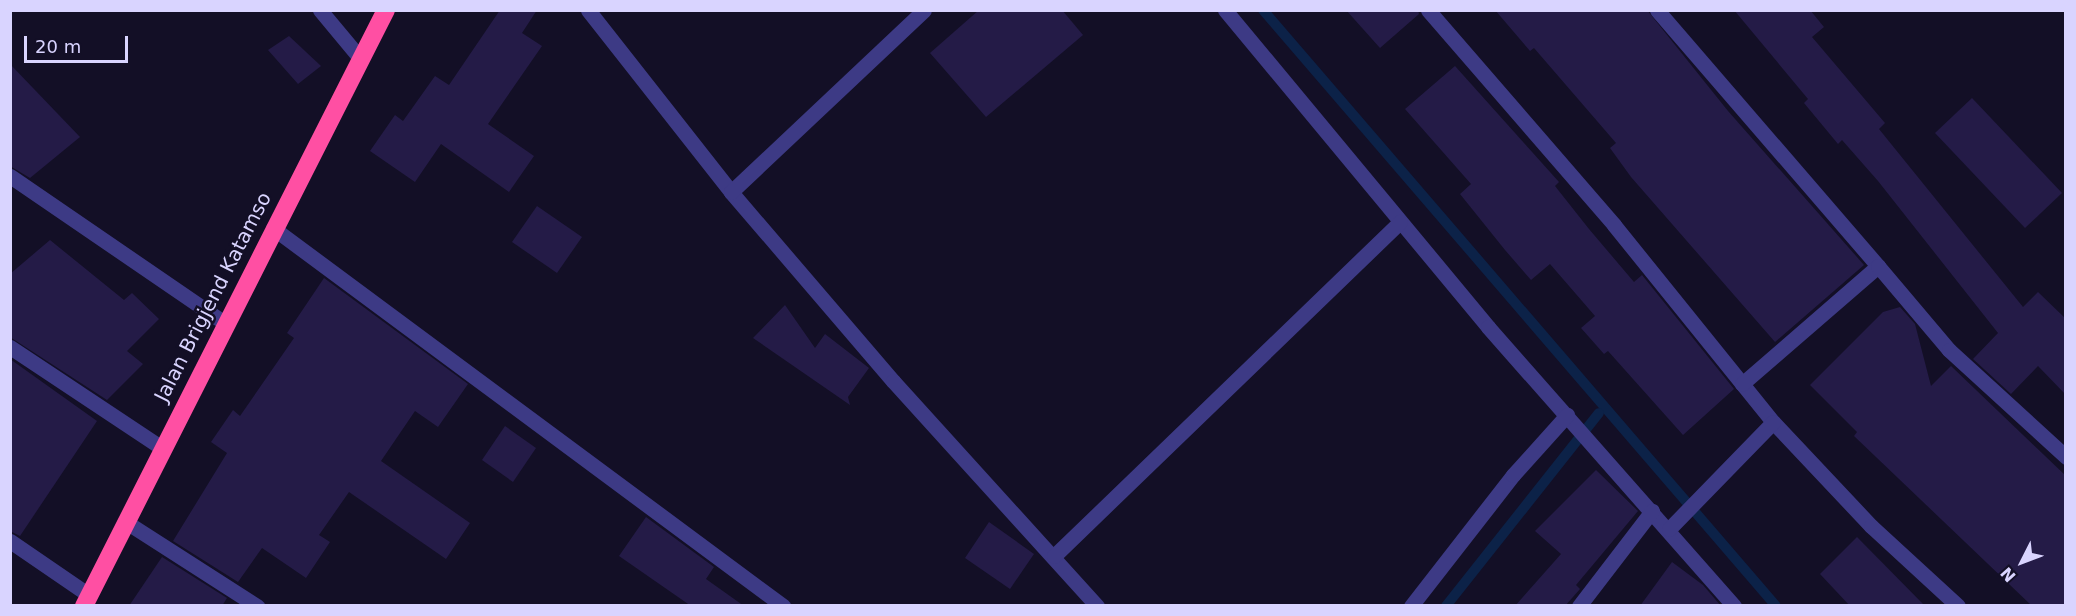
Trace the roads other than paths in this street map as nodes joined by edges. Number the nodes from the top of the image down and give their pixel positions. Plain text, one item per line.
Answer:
1 (321, 10) edge
2 (386, 10) edge
3 (924, 10) edge
4 (1225, 10) edge
5 (1428, 10) edge
6 (1657, 10) edge
7 (595, 13) edge
8 (360, 58) junction
9 (10, 176) edge
10 (731, 192) junction
11 (1400, 222) junction
12 (273, 228) junction
13 (1878, 266) junction
14 (225, 323) junction
15 (10, 347) edge
16 (1742, 384) junction
17 (1567, 415) junction
18 (1773, 422) junction
19 (162, 448) junction
20 (2066, 457) edge
21 (1653, 511) junction
22 (126, 522) junction
23 (1669, 529) junction
24 (10, 541) edge
25 (1054, 556) junction
26 (86, 600) edge
27 (257, 606) edge
28 (783, 606) edge
29 (1097, 606) edge
30 (1411, 606) edge
31 (1580, 606) edge
32 (1734, 606) edge
33 (1958, 606) edge

1 - 8 street
2 - 8 highway, Jalan Brigjend Katamso
3 - 10 street
4 - 11 street
5 - 16 street
6 - 13 street
7 - 10 street
8 - 12 highway, Jalan Brigjend Katamso
9 - 14 street
10 - 25 street
11 - 17 street
11 - 25 street
12 - 14 highway, Jalan Brigjend Katamso
12 - 28 street
13 - 16 street
13 - 20 street
14 - 19 highway, Jalan Brigjend Katamso
15 - 19 street
16 - 18 street
17 - 21 street
17 - 30 street
18 - 23 street
18 - 33 street
19 - 22 highway, Jalan Brigjend Katamso
21 - 23 street
21 - 31 street
22 - 26 highway, Jalan Brigjend Katamso
22 - 27 street
23 - 32 street
24 - 26 street
25 - 29 street

